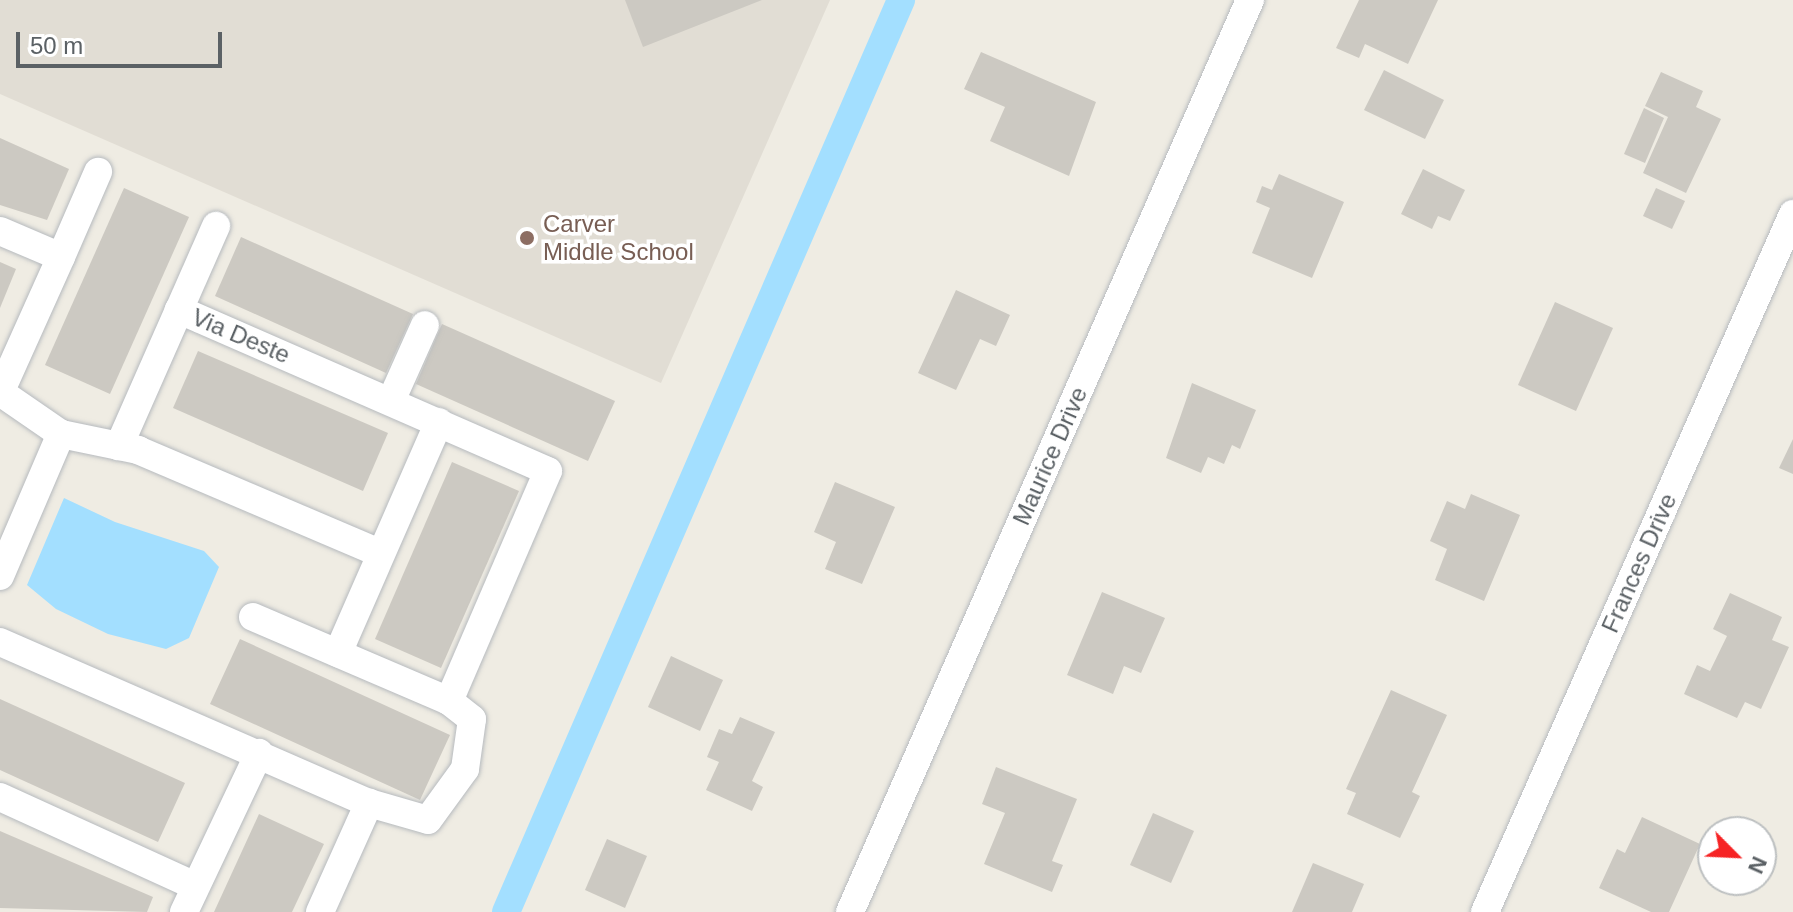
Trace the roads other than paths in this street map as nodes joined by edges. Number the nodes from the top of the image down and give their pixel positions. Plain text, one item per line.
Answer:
1 (1250, 0) edge
2 (98, 172) dead end
3 (1793, 214) edge
4 (216, 226) dead end
5 (0, 231) edge
6 (61, 257) junction
7 (179, 310) junction
8 (425, 325) dead end
9 (0, 392) edge
10 (391, 401) junction
11 (439, 422) junction
12 (61, 434) junction
13 (119, 446) junction
14 (380, 553) junction
15 (0, 576) edge
16 (253, 617) dead end
17 (0, 642) edge
18 (338, 653) junction
19 (449, 701) junction
20 (259, 753) junction
21 (0, 797) edge
22 (369, 803) junction
23 (195, 886) junction
24 (184, 912) edge
25 (320, 912) edge
26 (850, 912) edge
27 (1485, 912) edge

1 - 26 street, Maurice Drive
2 - 6 street
3 - 27 street, Frances Drive
4 - 7 street
5 - 6 street
6 - 9 street
7 - 10 street, Via Deste
7 - 13 street, Via Deste
8 - 10 street
9 - 12 street
10 - 11 street, Via Deste
11 - 14 street
11 - 19 street, Via Deste
12 - 13 street
12 - 15 street
13 - 14 street
14 - 18 street
16 - 18 street
17 - 20 street
18 - 19 street
19 - 22 street
20 - 22 street
20 - 23 street
21 - 23 street
22 - 25 street
23 - 24 street

